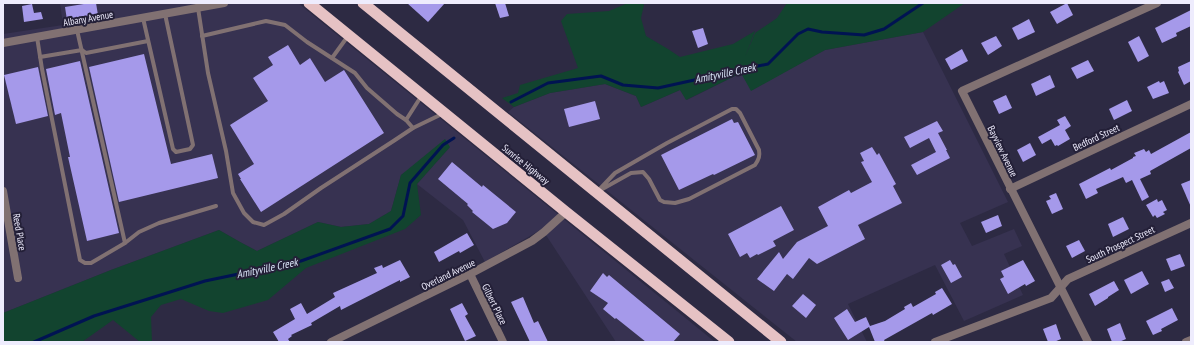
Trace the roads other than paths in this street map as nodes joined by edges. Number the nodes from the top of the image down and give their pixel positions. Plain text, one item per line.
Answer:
1 (224, 3) edge
2 (309, 3) edge
3 (364, 3) edge
4 (1156, 3) edge
5 (202, 6) edge
6 (165, 14) junction
7 (143, 18) junction
8 (76, 30) junction
9 (349, 35) junction
10 (202, 36) junction
11 (37, 37) junction
12 (148, 41) junction
13 (3, 42) edge
14 (82, 50) junction
15 (40, 57) junction
16 (332, 58) junction
17 (422, 95) junction
18 (1191, 104) edge
19 (444, 113) junction
20 (406, 120) junction
21 (413, 128) junction
22 (1010, 189) junction
23 (3, 191) edge
24 (597, 192) junction
25 (216, 206) dead end
26 (566, 212) junction
27 (1191, 223) edge
28 (125, 243) junction
29 (470, 274) junction
30 (18, 278) dead end
31 (1060, 287) junction
32 (1191, 340) edge
33 (331, 342) edge
34 (503, 342) edge
35 (729, 342) edge
36 (782, 342) edge
37 (935, 342) edge
38 (1088, 342) edge
39 (1186, 342) edge

1 - 5 street, Albany Avenue
2 - 9 highway, Sunrise Highway
3 - 24 highway
4 - 22 street, Bayview Avenue
5 - 6 street, Albany Avenue
5 - 10 lane
6 - 7 street, Albany Avenue
6 - 12 lane
7 - 8 street, Albany Avenue
7 - 12 lane
8 - 11 street, Albany Avenue
8 - 14 lane
9 - 16 lane
9 - 17 highway, Sunrise Highway
10 - 16 lane
10 - 21 lane
11 - 13 street, Albany Avenue
11 - 15 lane
12 - 14 lane
14 - 15 lane
14 - 28 lane
15 - 28 lane
16 - 20 lane
17 - 19 highway, Sunrise Highway
17 - 20 lane
18 - 22 street, Bedford Street
19 - 21 lane
19 - 26 highway, Sunrise Highway
20 - 21 lane
22 - 31 street, Bayview Avenue
23 - 30 street, Reed Place
24 - 24 lane
24 - 36 highway
25 - 28 lane
26 - 29 street, Overland Avenue
26 - 35 highway, Sunrise Highway
27 - 31 street, South Prospect Street
29 - 33 street, Overland Avenue
29 - 34 street, Gilbert Place
31 - 37 street
31 - 38 street, Bayview Avenue
32 - 39 street

